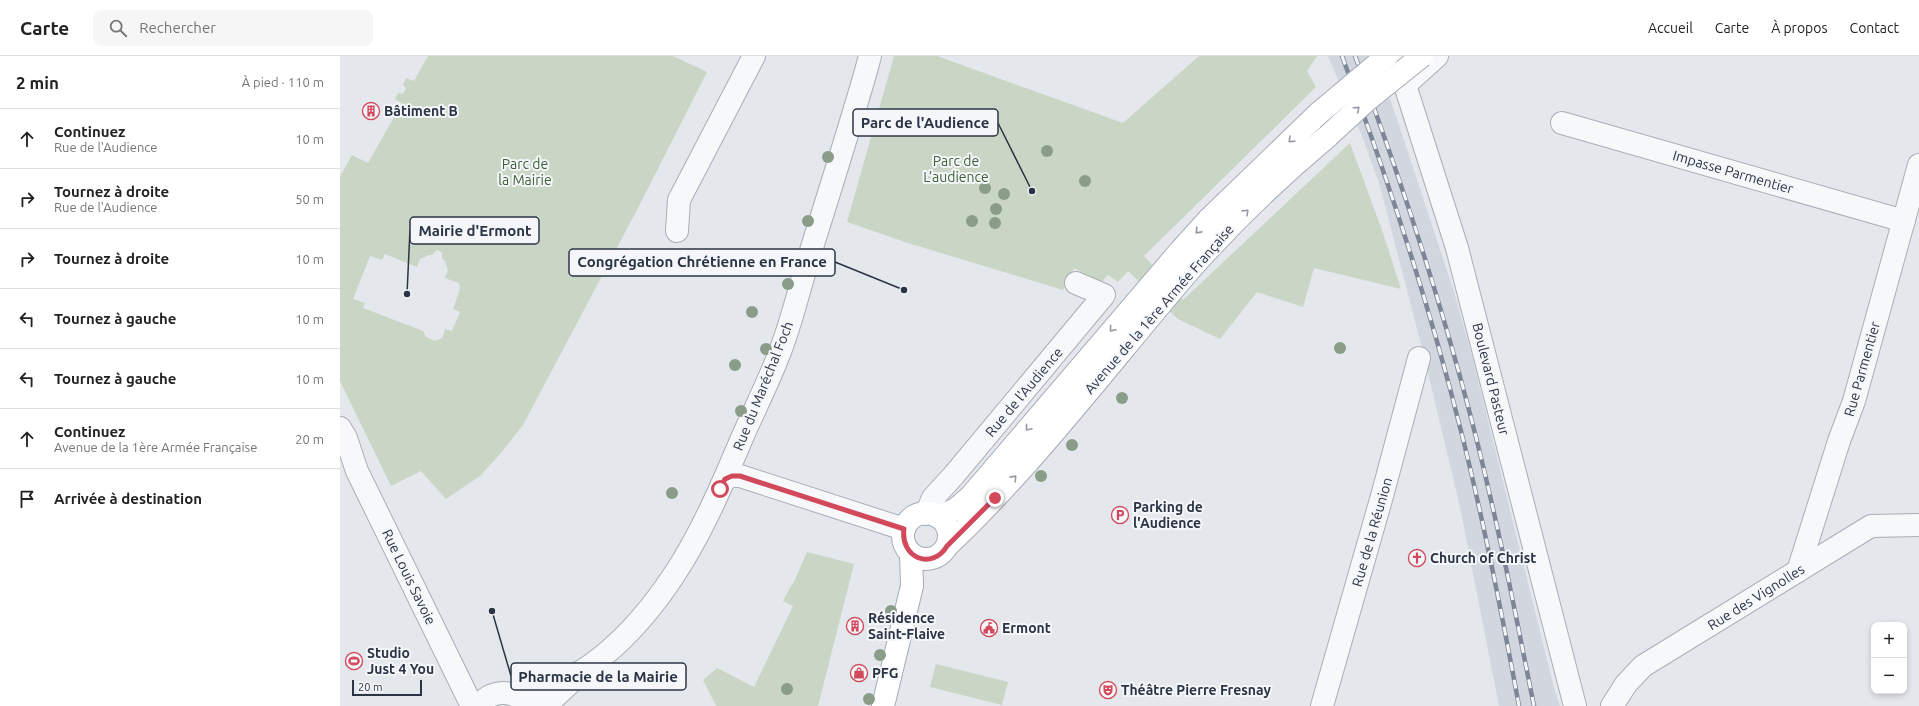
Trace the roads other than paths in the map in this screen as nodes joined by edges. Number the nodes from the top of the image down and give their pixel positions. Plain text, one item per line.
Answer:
1 (754, 56) edge
2 (870, 56) edge
3 (1387, 56) edge
4 (1392, 56) edge
5 (1422, 56) edge
6 (1437, 56) edge
7 (1405, 86) junction
8 (1562, 123) dead end
9 (1919, 165) edge
10 (1904, 221) junction
11 (677, 231) dead end
12 (1076, 283) dead end
13 (1419, 358) dead end
14 (340, 428) edge
15 (340, 457) edge
16 (357, 471) junction
17 (725, 479) junction
18 (932, 515) junction
19 (1919, 525) edge
20 (904, 529) junction
21 (947, 546) junction
22 (921, 557) junction
23 (1798, 571) junction
24 (454, 669) junction
25 (578, 674) junction
26 (512, 698) edge
27 (472, 706) edge
28 (479, 706) edge
29 (545, 706) edge
30 (883, 706) edge
31 (1322, 706) edge
32 (1575, 706) edge
33 (1612, 706) edge

1 - 11 street
2 - 17 street, Rue du Maréchal Foch
3 -> 18 main road, Avenue de la 1ère Armée Française, bridge
4 - 7 street, Boulevard Pasteur
21 -> 5 main road, Avenue de la 1ère Armée Française, bridge
6 - 7 street
7 - 32 street, Boulevard Pasteur
8 - 10 street, Impasse Parmentier
9 - 10 street, Rue Parmentier
10 - 23 street, Rue Parmentier
12 - 18 street, Rue de l'Audience
13 - 31 street, Rue de la Réunion
14 - 16 street, Rue Louis Savoie
15 - 16 street, Rue Louis Savoie
16 - 24 street, Rue Louis Savoie
17 - 20 street
17 - 25 street, Rue du Maréchal Foch
18 - 20 main road
18 - 21 main road
19 - 23 street, Rue des Vignolles
20 - 22 main road
21 - 22 main road
22 - 30 main road
23 - 33 street, Rue des Vignolles
24 - 26 street
24 - 27 street, Rue Louis Savoie
25 - 26 street, Rue du Maréchal Foch
25 - 29 street, Rue du Maréchal Foch
26 - 28 street

